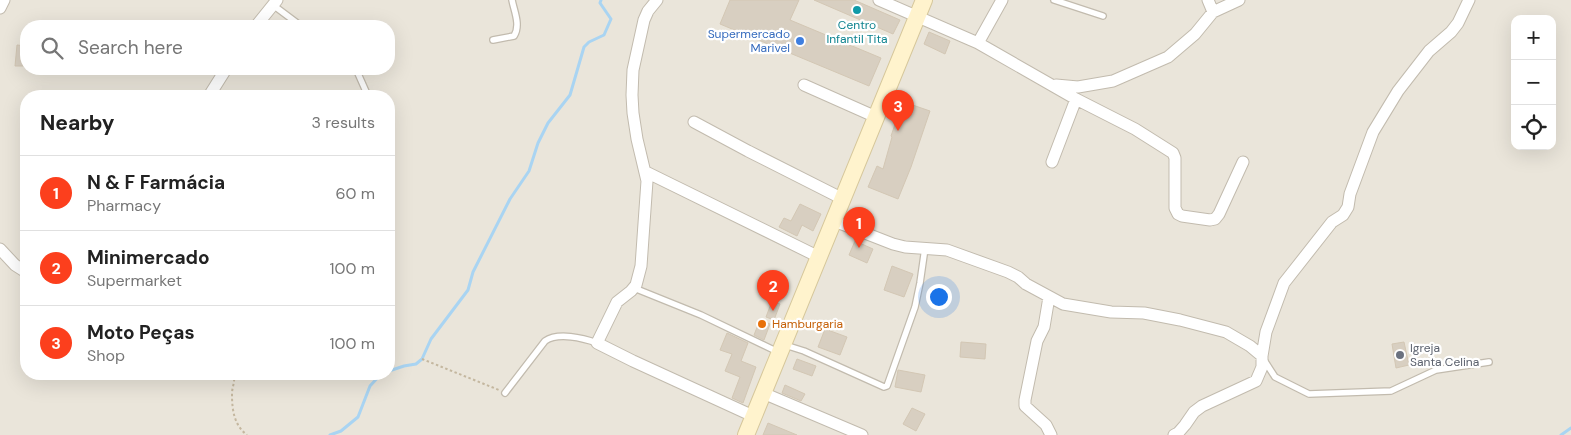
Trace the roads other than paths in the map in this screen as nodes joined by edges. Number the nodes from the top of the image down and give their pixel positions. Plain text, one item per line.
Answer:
1 (4, 0) edge
2 (512, 0) edge
3 (657, 0) edge
4 (879, 0) edge
5 (924, 0) edge
6 (1002, 0) edge
7 (1054, 0) edge
8 (1208, 0) edge
9 (1240, 0) edge
10 (1469, 0) edge
11 (275, 2) edge
12 (0, 8) edge
13 (1213, 12) junction
14 (917, 16) junction
15 (1103, 16) dead end
16 (261, 20) edge
17 (294, 20) edge
18 (493, 40) dead end
19 (978, 43) junction
20 (222, 75) edge
21 (359, 75) edge
22 (804, 85) dead end
23 (1054, 85) junction
24 (213, 90) edge
25 (365, 90) edge
26 (1076, 99) junction
27 (876, 117) junction
28 (694, 122) dead end
29 (1052, 162) dead end
30 (1243, 162) dead end
31 (646, 172) junction
32 (842, 199) junction
33 (834, 221) junction
34 (925, 248) junction
35 (0, 249) edge
36 (819, 257) junction
37 (20, 268) edge
38 (634, 288) junction
39 (1048, 297) junction
40 (597, 343) junction
41 (781, 349) junction
42 (1262, 356) junction
43 (1489, 362) dead end
44 (505, 393) road end
45 (763, 393) junction
46 (754, 416) junction
47 (1177, 434) edge
48 (746, 435) edge
49 (862, 435) edge
50 (1051, 435) edge

1 - 12 street
2 - 18 lane
3 - 31 street
4 - 14 street
5 - 14 main road
6 - 19 street
7 - 15 lane
8 - 13 street
9 - 13 street
10 - 42 street
11 - 16 street
11 - 17 lane
13 - 23 street
14 - 19 street
14 - 27 main road
19 - 23 street
20 - 24 street
21 - 25 lane
22 - 27 street
23 - 26 street
26 - 29 street
26 - 30 street
27 - 32 main road
28 - 32 street
31 - 36 street
31 - 38 street
32 - 33 main road
33 - 34 street
33 - 36 main road
34 - 39 street
34 - 41 lane
35 - 37 street
36 - 41 main road
38 - 40 street
38 - 41 lane
39 - 42 street
39 - 50 street
40 - 44 lane
40 - 46 street
41 - 45 main road
42 - 43 lane
42 - 47 street
45 - 46 main road
45 - 49 street
46 - 48 main road

